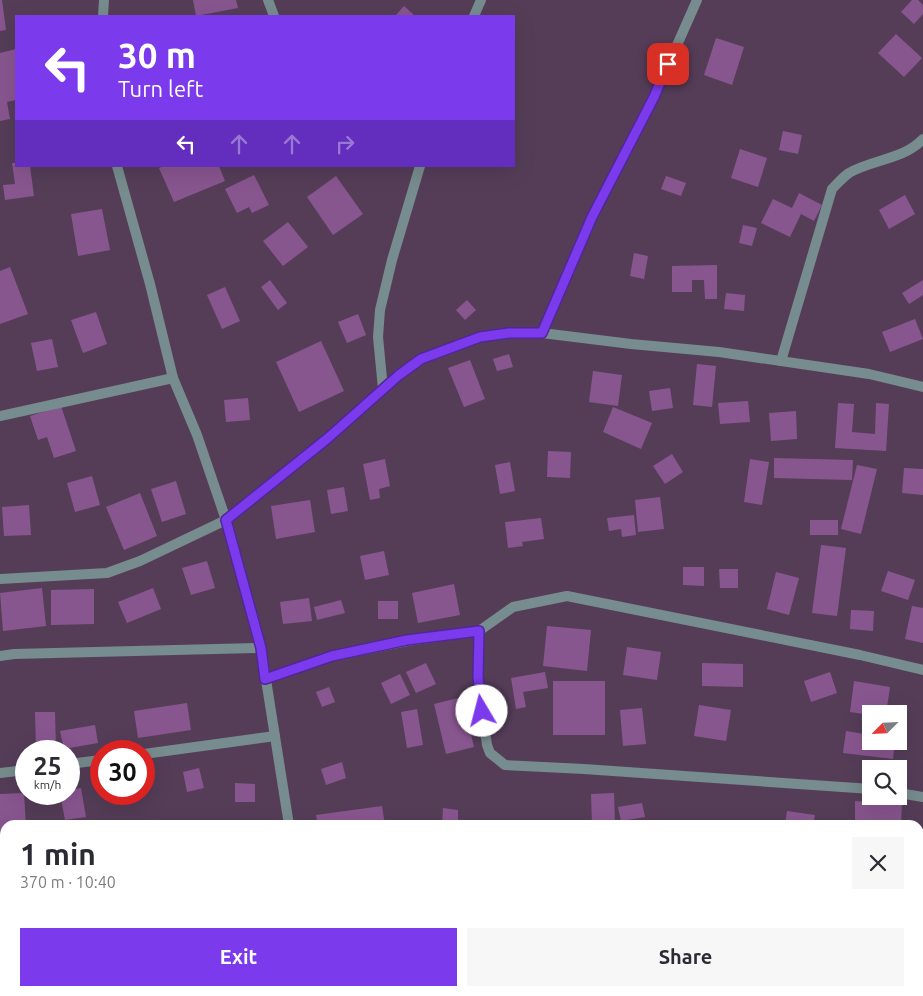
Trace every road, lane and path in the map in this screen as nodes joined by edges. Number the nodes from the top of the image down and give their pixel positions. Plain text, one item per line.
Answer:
1 (104, 0) edge
2 (268, 0) edge
3 (481, 0) edge
4 (697, 0) edge
5 (103, 15) edge
6 (274, 15) edge
7 (474, 15) edge
8 (923, 139) edge
9 (117, 167) edge
10 (420, 167) edge
11 (542, 333) junction
12 (782, 361) junction
13 (173, 378) junction
14 (923, 387) edge
15 (383, 389) junction
16 (0, 416) edge
17 (226, 520) junction
18 (0, 579) edge
19 (479, 631) junction
20 (261, 648) junction
21 (0, 656) edge
22 (923, 670) edge
23 (265, 679) junction
24 (275, 736) junction
25 (155, 752) edge
26 (15, 771) edge
27 (0, 773) edge
28 (862, 788) edge
29 (907, 794) edge
30 (923, 797) edge
31 (288, 820) edge

1 - 5 street
2 - 6 street
3 - 7 street
4 - 11 street
8 - 12 street
9 - 13 street
10 - 15 street
11 - 12 street
11 - 15 street
12 - 14 street
13 - 16 street
13 - 17 street
15 - 17 street
17 - 18 street
17 - 20 street
19 - 22 street
19 - 23 street
19 - 28 street
20 - 21 street
20 - 23 street
23 - 24 street
24 - 25 street
24 - 31 street
26 - 27 street
29 - 30 street

